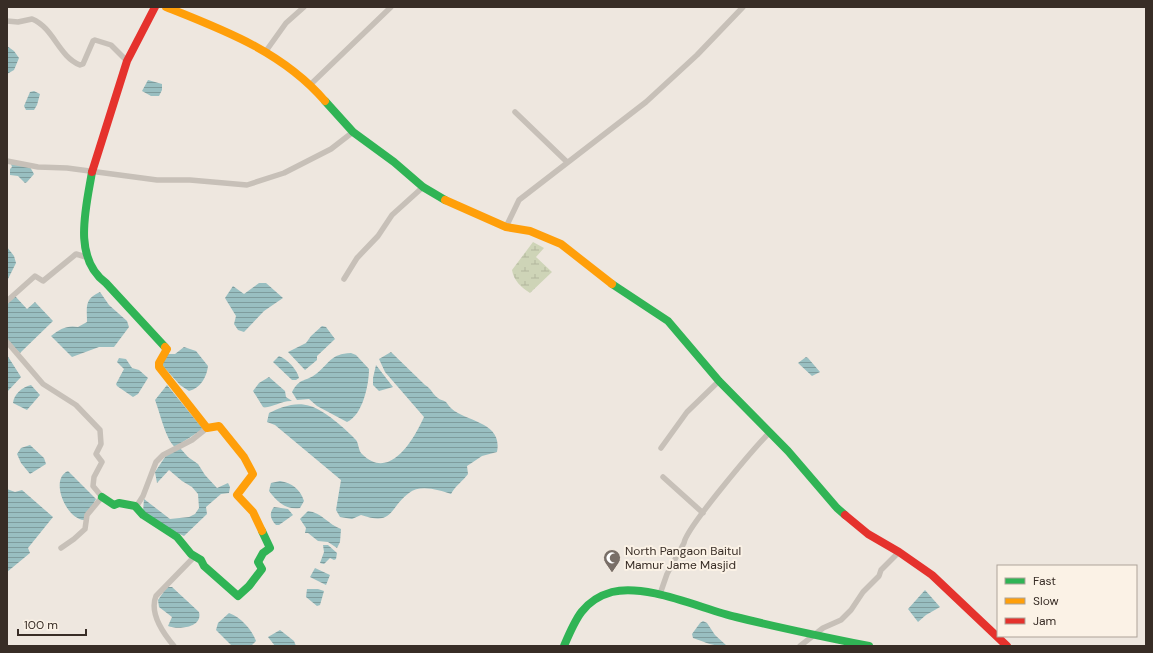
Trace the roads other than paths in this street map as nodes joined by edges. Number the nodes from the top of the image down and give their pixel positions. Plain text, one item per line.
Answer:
1 (155, 7) edge
2 (166, 7) edge
3 (304, 7) edge
4 (391, 7) edge
5 (743, 7) edge
6 (7, 21) edge
7 (266, 51) junction
8 (127, 61) junction
9 (311, 84) junction
10 (515, 112) dead end
11 (353, 132) junction
12 (7, 161) edge
13 (567, 162) junction
14 (92, 171) junction
15 (423, 187) junction
16 (506, 227) junction
17 (86, 257) junction
18 (344, 279) dead end
19 (7, 301) edge
20 (7, 342) edge
21 (719, 381) junction
22 (207, 428) junction
23 (770, 432) junction
24 (661, 448) dead end
25 (663, 477) dead end
26 (102, 497) junction
27 (136, 507) junction
28 (704, 513) junction
29 (61, 548) dead end
30 (899, 552) junction
31 (195, 556) junction
32 (660, 594) junction
33 (578, 610) junction
34 (814, 634) junction
35 (997, 636) edge
36 (998, 637) edge
37 (174, 646) edge
38 (561, 646) edge
39 (564, 646) edge
40 (800, 646) edge
41 (869, 646) edge
42 (1007, 646) edge

1 - 8 main road
2 - 7 main road
3 - 7 street
4 - 9 street
5 - 13 street
6 - 8 street
7 - 9 main road
8 - 14 main road
9 - 11 main road
10 - 13 street
11 - 14 street
11 - 15 main road
12 - 14 street
13 - 16 street
14 - 17 main road
15 - 16 main road
15 - 18 street
16 - 21 main road
17 - 19 street
17 - 22 main road
20 - 26 street
21 - 23 main road
21 - 24 street
22 - 27 street
22 - 31 main road
23 - 28 street
23 - 30 main road
25 - 28 street
26 - 27 main road
26 - 29 street
27 - 31 main road
28 - 32 street
30 - 34 street
30 - 35 main road
31 - 37 street
32 - 33 main road
32 - 34 main road
33 - 38 main road
33 - 39 main road
34 - 40 street
34 - 41 main road
36 - 42 main road

